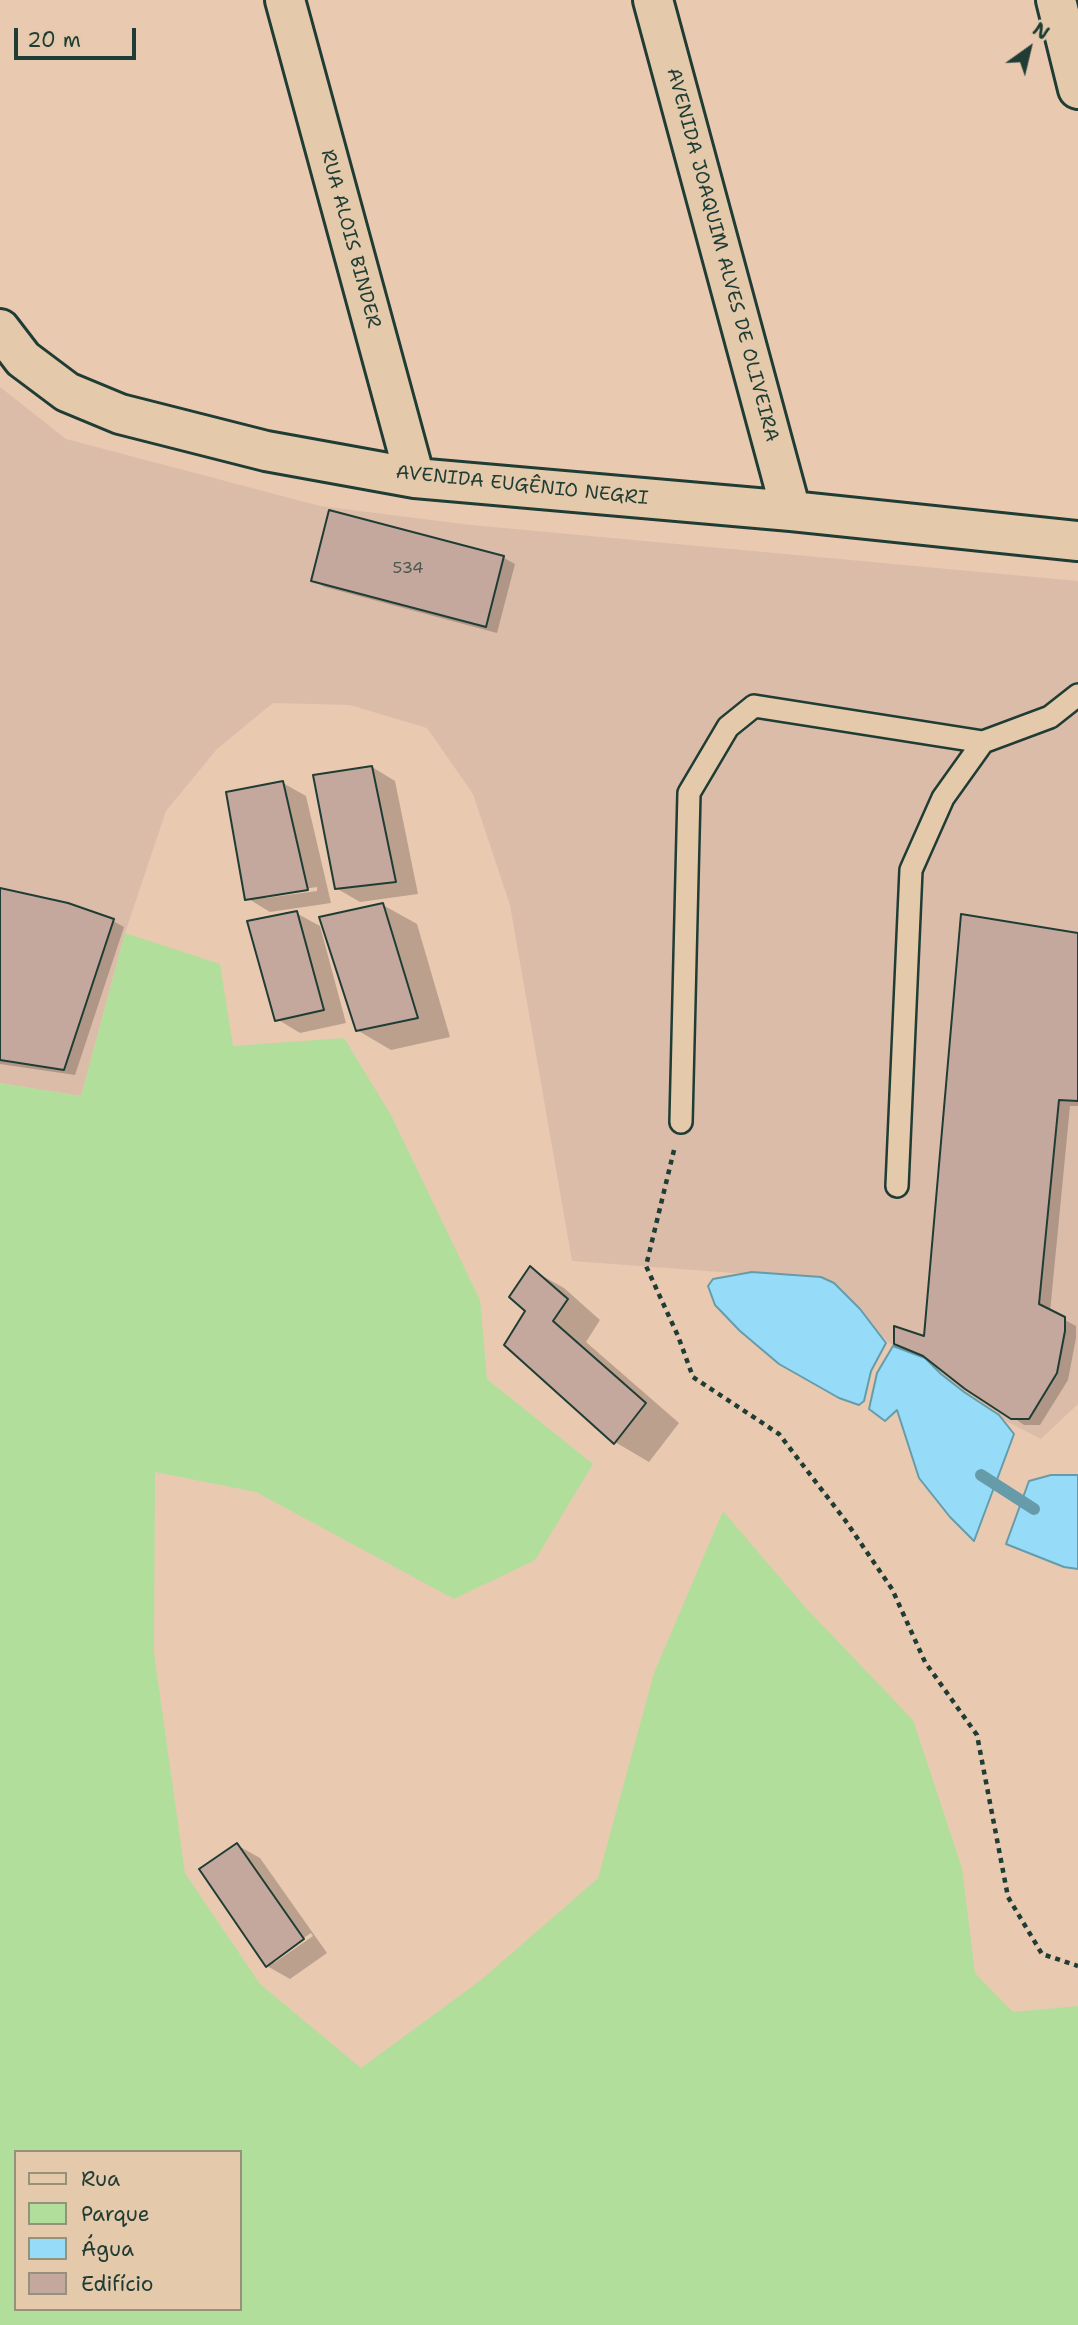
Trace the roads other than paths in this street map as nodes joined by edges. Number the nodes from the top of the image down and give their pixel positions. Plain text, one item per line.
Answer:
1 (285, 0) edge
2 (653, 0) edge
3 (1056, 0) edge
4 (1071, 0) edge
5 (1078, 2) edge
6 (1078, 89) edge
7 (0, 329) edge
8 (415, 478) junction
9 (791, 511) junction
10 (1078, 541) edge
11 (1078, 695) edge
12 (983, 742) junction
13 (681, 1122) road end
14 (897, 1186) dead end

1 - 8 street, RUA ALOIS BINDER
2 - 9 street, AVENIDA JOAQUIM ALVES DE OLIVEIRA
3 - 6 street
4 - 5 street
7 - 8 street, AVENIDA EUGÊNIO NEGRI
8 - 9 street, AVENIDA EUGÊNIO NEGRI
9 - 10 street, AVENIDA EUGÊNIO NEGRI
11 - 12 lane
12 - 13 lane
12 - 14 lane

